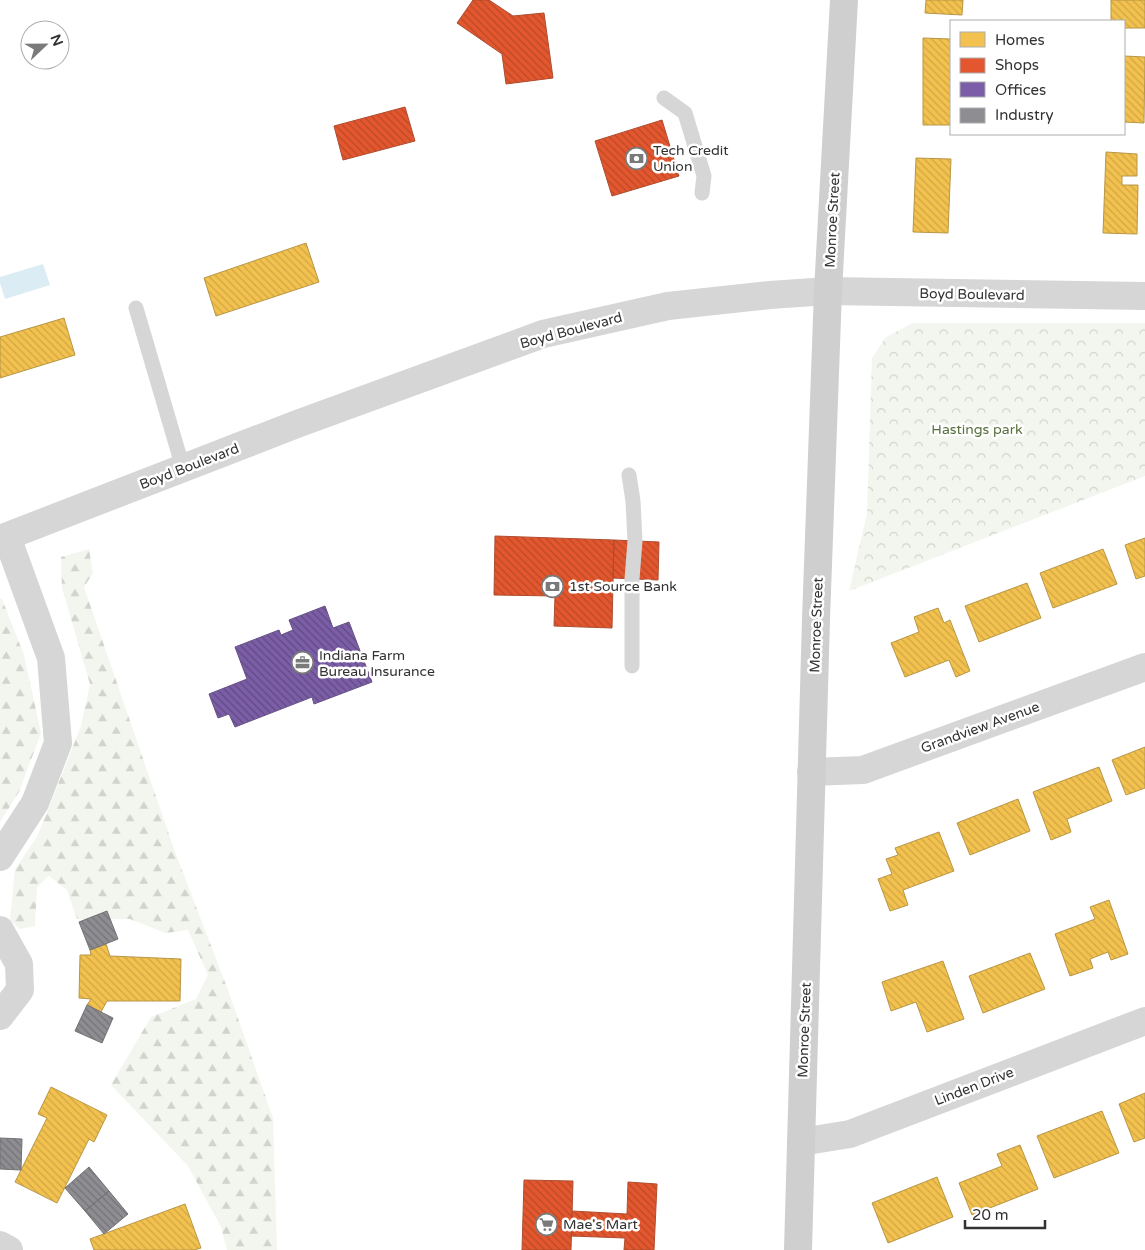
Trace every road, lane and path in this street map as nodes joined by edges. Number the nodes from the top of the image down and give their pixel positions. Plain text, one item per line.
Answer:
1 (844, 0) edge
2 (664, 98) dead end
3 (702, 192) dead end
4 (828, 292) junction
5 (1145, 296) edge
6 (136, 308) dead end
7 (183, 468) junction
8 (629, 475) dead end
9 (3, 538) edge
10 (632, 666) dead end
11 (1145, 667) edge
12 (811, 772) junction
13 (0, 857) edge
14 (0, 930) edge
15 (0, 1016) edge
16 (1145, 1021) edge
17 (801, 1142) junction
18 (0, 1245) edge
19 (9, 1250) edge
20 (798, 1250) edge

1 - 4 main road, Monroe Street
2 - 3 lane
4 - 5 street, Boyd Boulevard
4 - 7 street, Boyd Boulevard
4 - 12 main road, Monroe Street
6 - 7 lane
7 - 9 street, Boyd Boulevard
8 - 10 lane
9 - 13 street
11 - 12 street, Grandview Avenue
12 - 17 main road, Monroe Street
14 - 15 street
16 - 17 street, Linden Drive
17 - 20 main road, Monroe Street
18 - 19 street

